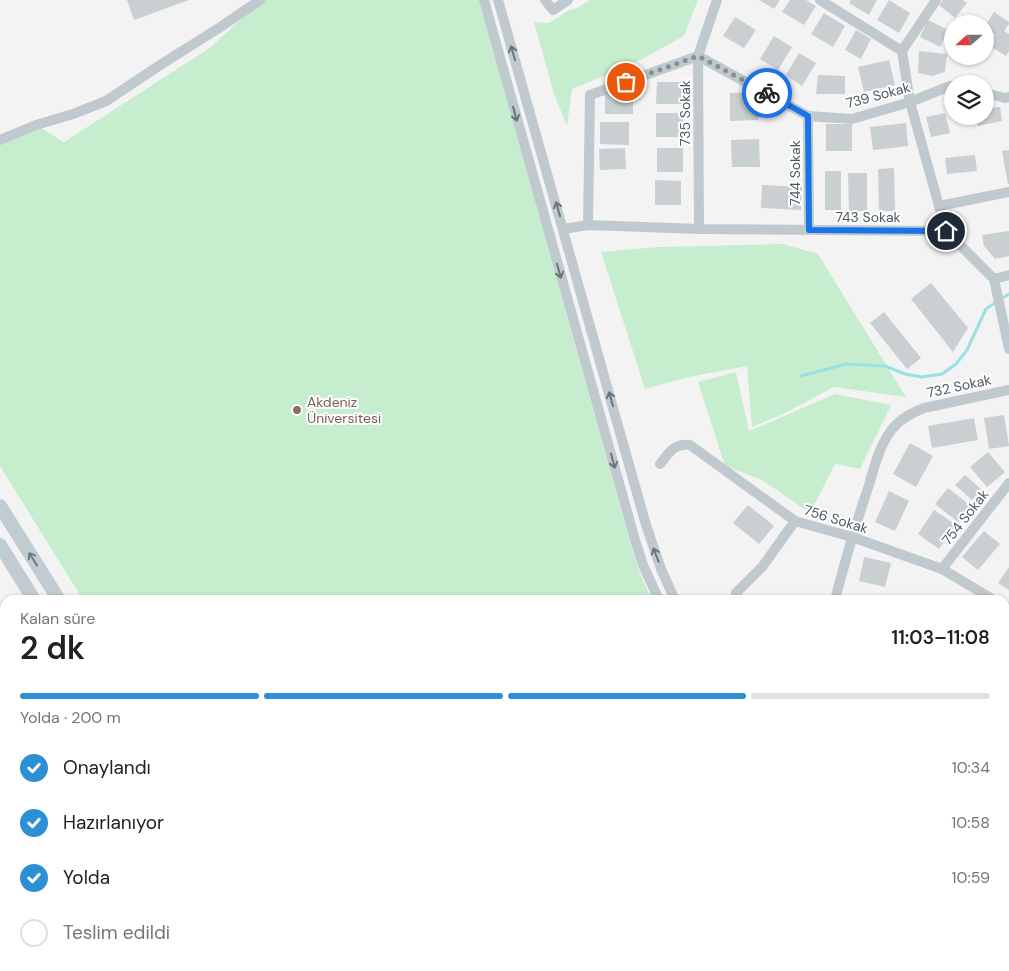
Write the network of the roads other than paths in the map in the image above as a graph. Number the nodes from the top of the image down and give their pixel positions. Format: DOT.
graph roads {
  1 [pos="260,0"];
  2 [pos="484,0"];
  3 [pos="498,0"];
  4 [pos="546,0"];
  5 [pos="568,0"];
  6 [pos="717,0"];
  7 [pos="820,0"];
  8 [pos="936,0"];
  9 [pos="902,51"];
  10 [pos="698,56"];
  11 [pos="944,88"];
  12 [pos="994,95"];
  13 [pos="1009,97"];
  14 [pos="910,102"];
  15 [pos="808,116"];
  16 [pos="0,140"];
  17 [pos="1009,192"];
  18 [pos="939,206"];
  19 [pos="588,225"];
  20 [pos="563,229"];
  21 [pos="699,229"];
  22 [pos="809,230"];
  23 [pos="946,231"];
  24 [pos="1009,275"];
  25 [pos="994,279"];
  26 [pos="1009,350"];
  27 [pos="1009,390"];
  28 [pos="660,464"];
  29 [pos="1009,483"];
  30 [pos="0,506"];
  31 [pos="795,521"];
  32 [pos="852,537"];
  33 [pos="0,545"];
  34 [pos="942,569"];
  35 [pos="736,593"];
  36 [pos="31,595"];
  37 [pos="56,595"];
  38 [pos="656,595"];
  39 [pos="673,595"];
  40 [pos="836,595"];
  41 [pos="986,595"];
  1 -- 16 [label="street"];
  2 -- 38 [label="street, one-way"];
  20 -- 3 [label="street, one-way"];
  4 -- 5 [label="street"];
  6 -- 10 [label="street, 735 Sokak"];
  7 -- 9 [label="street"];
  8 -- 9 [label="street"];
  9 -- 14 [label="street"];
  10 -- 15 [label="street, 739 Sokak"];
  10 -- 19 [label="street"];
  10 -- 21 [label="street, 735 Sokak"];
  11 -- 14 [label="street, 739 Sokak"];
  12 -- 13 [label="street"];
  14 -- 15 [label="street, 739 Sokak"];
  14 -- 18 [label="street"];
  15 -- 22 [label="street, 744 Sokak"];
  17 -- 18 [label="street"];
  18 -- 23 [label="street"];
  19 -- 20 [label="street, 743 Sokak"];
  19 -- 21 [label="street, 743 Sokak"];
  39 -- 20 [label="street, one-way"];
  21 -- 22 [label="street, 743 Sokak"];
  22 -- 23 [label="street, 743 Sokak"];
  23 -- 25 [label="street"];
  24 -- 25 [label="street"];
  25 -- 26 [label="street"];
  27 -- 32 [label="street, 732 Sokak"];
  28 -- 31 [label="street, 756 Sokak"];
  29 -- 34 [label="street, 754 Sokak"];
  37 -- 30 [label="street, one-way"];
  31 -- 32 [label="street, 756 Sokak"];
  31 -- 35 [label="street"];
  32 -- 34 [label="street, 756 Sokak"];
  32 -- 40 [label="street, 732 Sokak"];
  33 -- 36 [label="street"];
  34 -- 41 [label="street, 756 Sokak"];
}
